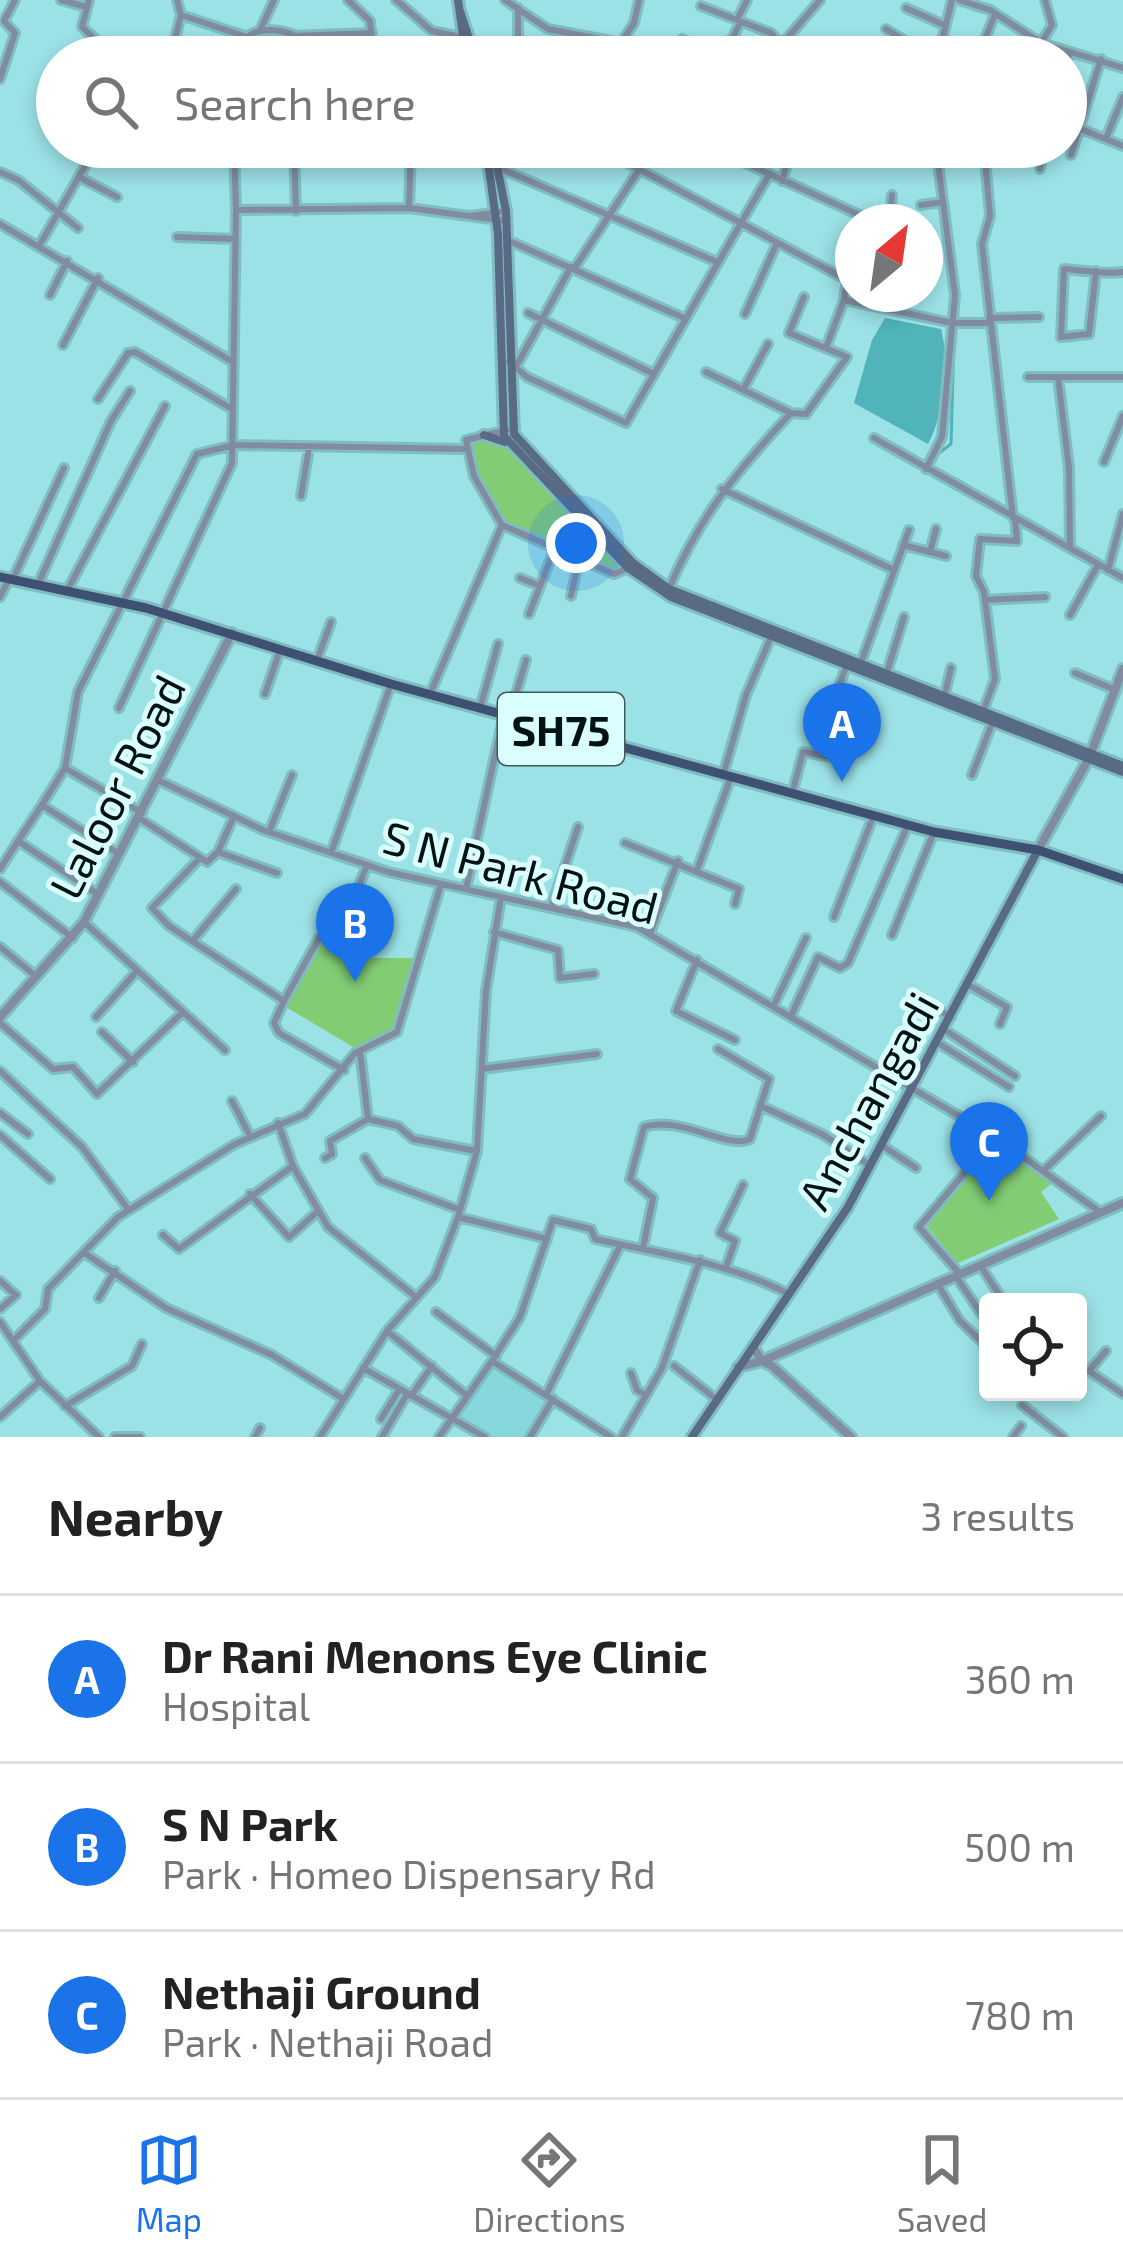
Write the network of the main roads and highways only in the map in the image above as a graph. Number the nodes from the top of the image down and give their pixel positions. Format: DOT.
graph roads {
  1 [pos="459,5"];
  2 [pos="461,36"];
  3 [pos="466,36"];
  4 [pos="494,168"];
  5 [pos="497,168"];
  6 [pos="502,216"];
  7 [pos="509,365"];
  8 [pos="484,435"];
  9 [pos="513,442"];
  10 [pos="644,577"];
  11 [pos="7,578"];
  12 [pos="748,624"];
  13 [pos="860,666"];
  14 [pos="947,698"];
  15 [pos="1089,756"];
  16 [pos="1123,770"];
  17 [pos="1038,850"];
  18 [pos="1123,879"];
  19 [pos="692,1437"];
  1 -- 2 [label="main road"];
  1 -- 3 [label="main road"];
  4 -- 6 [label="main road"];
  5 -- 6 [label="main road"];
  6 -- 7 [label="main road"];
  6 -- 7 [label="main road"];
  7 -- 9 [label="main road"];
  8 -- 9 [label="main road"];
  9 -- 10 [label="main road"];
  9 -- 10 [label="main road"];
  10 -- 12 [label="main road"];
  11 -- 17 [label="main road, SH75"];
  12 -- 13 [label="main road"];
  12 -- 13 [label="main road"];
  13 -- 14 [label="main road"];
  13 -- 14 [label="main road"];
  14 -- 15 [label="main road"];
  14 -- 15 [label="main road"];
  15 -- 16 [label="main road"];
  17 -- 18 [label="main road, SH75"];
  17 -- 19 [label="main road, Anchangadi"];
}
